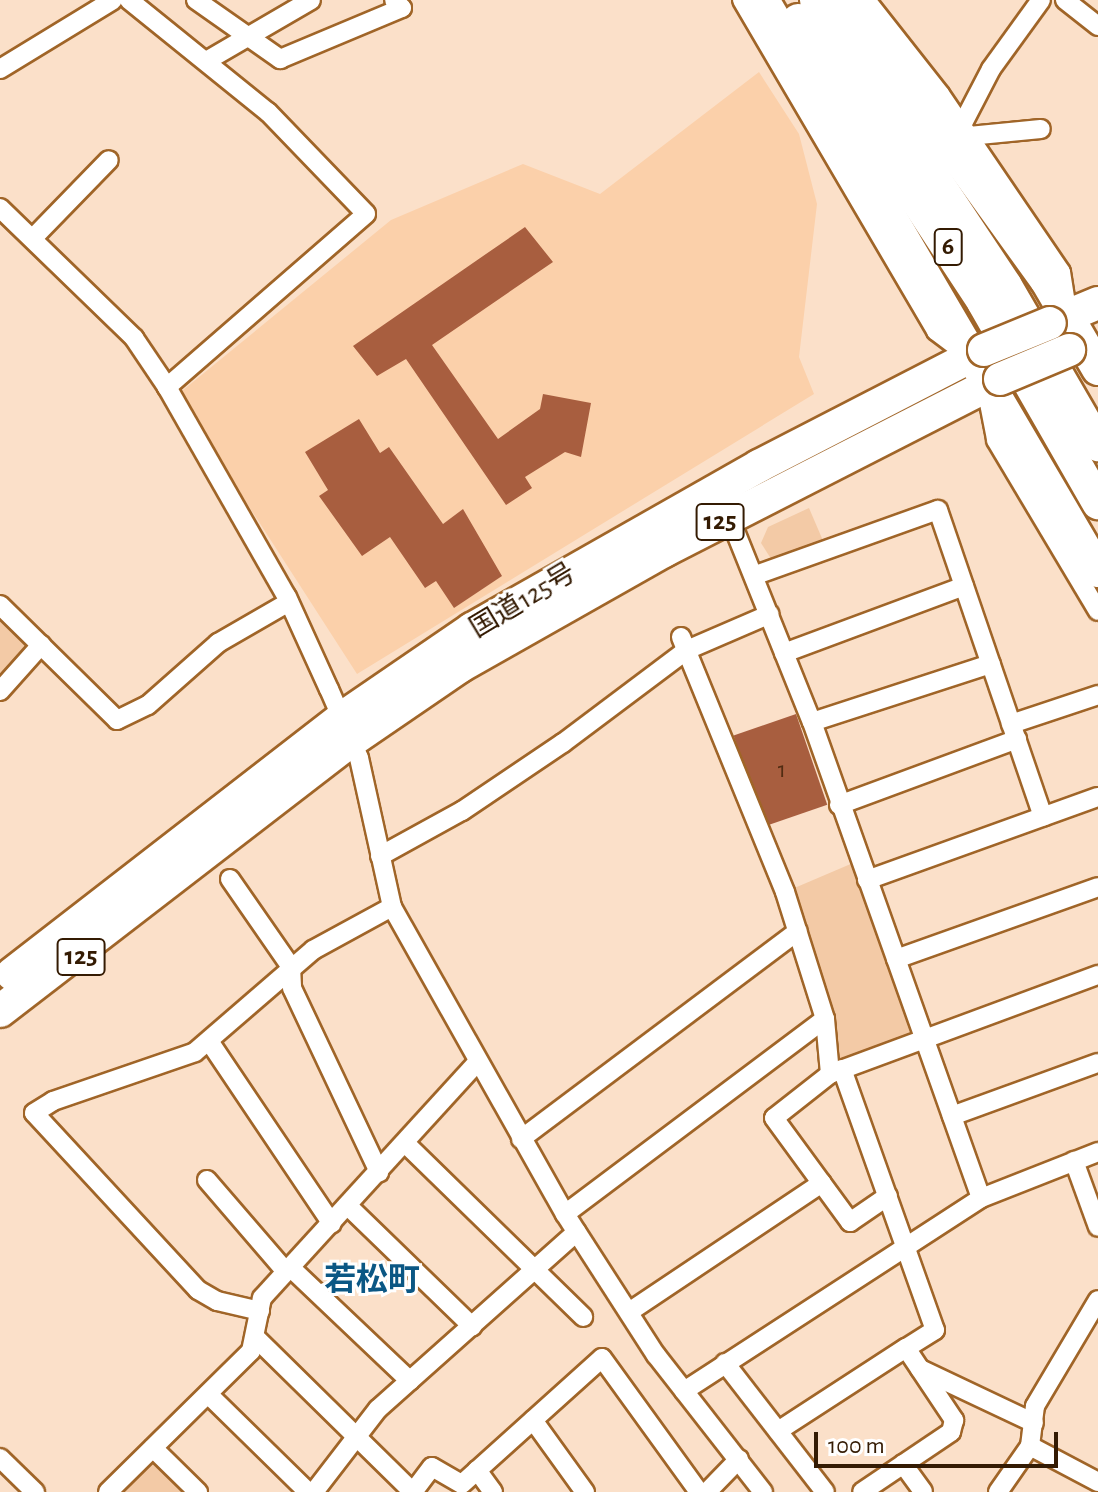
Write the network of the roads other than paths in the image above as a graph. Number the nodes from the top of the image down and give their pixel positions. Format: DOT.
graph roads {
  1 [pos="113,0"];
  2 [pos="129,0"];
  3 [pos="196,0"];
  4 [pos="311,0"];
  5 [pos="394,0"];
  6 [pos="742,0"];
  7 [pos="763,0"];
  8 [pos="783,0"];
  9 [pos="816,0"];
  10 [pos="844,0"];
  11 [pos="866,0"];
  12 [pos="1041,0"];
  13 [pos="1065,0"];
  14 [pos="1098,26"];
  15 [pos="249,36"];
  16 [pos="208,60"];
  17 [pos="0,69"];
  18 [pos="1041,129"];
  19 [pos="966,131"];
  20 [pos="109,160"];
  21 [pos="0,208"];
  22 [pos="1020,228"];
  23 [pos="34,237"];
  24 [pos="1098,303"];
  25 [pos="1059,319"];
  26 [pos="1089,351"];
  27 [pos="977,353"];
  28 [pos="993,382"];
  29 [pos="167,387"];
  30 [pos="1098,445"];
  31 [pos="723,503"];
  32 [pos="1098,503"];
  33 [pos="1098,571"];
  34 [pos="756,575"];
  35 [pos="964,586"];
  36 [pos="289,602"];
  37 [pos="0,605"];
  38 [pos="1098,611"];
  39 [pos="770,614"];
  40 [pos="684,643"];
  41 [pos="41,645"];
  42 [pos="784,653"];
  43 [pos="991,664"];
  44 [pos="0,691"];
  45 [pos="1098,695"];
  46 [pos="812,722"];
  47 [pos="346,730"];
  48 [pos="1014,732"];
  49 [pos="1098,797"];
  50 [pos="839,805"];
  51 [pos="1043,817"];
  52 [pos="380,856"];
  53 [pos="160,874"];
  54 [pos="230,879"];
  55 [pos="867,880"];
  56 [pos="1098,887"];
  57 [pos="392,907"];
  58 [pos="798,931"];
  59 [pos="896,959"];
  60 [pos="291,967"];
  61 [pos="0,969"];
  62 [pos="1098,975"];
  63 [pos="0,983"];
  64 [pos="0,1011"];
  65 [pos="825,1019"];
  66 [pos="0,1027"];
  67 [pos="924,1039"];
  68 [pos="209,1041"];
  69 [pos="1098,1063"];
  70 [pos="476,1064"];
  71 [pos="836,1071"];
  72 [pos="952,1116"];
  73 [pos="521,1139"];
  74 [pos="405,1143"];
  75 [pos="1098,1152"];
  76 [pos="1074,1161"];
  77 [pos="379,1172"];
  78 [pos="207,1180"];
  79 [pos="822,1183"];
  80 [pos="888,1196"];
  81 [pos="981,1198"];
  82 [pos="348,1206"];
  83 [pos="565,1214"];
  84 [pos="332,1224"];
  85 [pos="1098,1227"];
  86 [pos="577,1232"];
  87 [pos="904,1245"];
  88 [pos="289,1270"];
  89 [pos="535,1270"];
  90 [pos="1098,1300"];
  91 [pos="260,1311"];
  92 [pos="629,1312"];
  93 [pos="583,1317"];
  94 [pos="472,1326"];
  95 [pos="255,1337"];
  96 [pos="906,1348"];
  97 [pos="725,1363"];
  98 [pos="920,1369"];
  99 [pos="410,1381"];
  100 [pos="684,1391"];
  101 [pos="208,1394"];
  102 [pos="533,1420"];
  103 [pos="1034,1423"];
  104 [pos="778,1431"];
  105 [pos="357,1437"];
  106 [pos="1030,1446"];
  107 [pos="153,1448"];
  108 [pos="0,1458"];
  109 [pos="739,1459"];
  110 [pos="903,1464"];
  111 [pos="477,1470"];
  112 [pos="1098,1482"];
  113 [pos="35,1492"];
  114 [pos="108,1492"];
  115 [pos="198,1492"];
  116 [pos="311,1492"];
  117 [pos="413,1492"];
  118 [pos="493,1492"];
  119 [pos="585,1492"];
  120 [pos="699,1492"];
  121 [pos="707,1492"];
  122 [pos="763,1492"];
  123 [pos="825,1492"];
  124 [pos="862,1492"];
  125 [pos="923,1492"];
  126 [pos="998,1492"];
  1 -- 17 [label="street"];
  2 -- 16 [label="street"];
  3 -- 15 [label="street"];
  4 -- 15 [label="street"];
  5 -- 15 [label="street"];
  6 -- 27 [label="street"];
  7 -- 27 [label="highway"];
  8 -- 32 [label="highway, 6"];
  9 -- 30 [label="highway, 6"];
  10 -- 22 [label="highway"];
  11 -- 19 [label="street"];
  12 -- 19 [label="street"];
  13 -- 14 [label="street"];
  15 -- 16 [label="street"];
  16 -- 29 [label="street"];
  18 -- 19 [label="street"];
  19 -- 22 [label="street"];
  20 -- 23 [label="street"];
  21 -- 23 [label="street"];
  22 -- 25 [label="highway"];
  23 -- 29 [label="street"];
  24 -- 25 [label="highway, 国道125号 / 125"];
  25 -- 26 [label="highway"];
  25 -- 27 [label="highway, 国道125号 / 125, bridge"];
  26 -- 28 [label="highway, 国道125号 / 125, bridge"];
  27 -- 28 [label="highway"];
  27 -- 31 [label="highway, 国道125号 / 125"];
  28 -- 31 [label="highway, 国道125号 / 125"];
  28 -- 33 [label="highway"];
  28 -- 38 [label="street"];
  29 -- 36 [label="street"];
  31 -- 34 [label="street"];
  31 -- 47 [label="highway, 国道125号 / 125"];
  34 -- 35 [label="street"];
  34 -- 39 [label="street"];
  35 -- 42 [label="street"];
  35 -- 43 [label="street"];
  36 -- 41 [label="street"];
  36 -- 47 [label="street"];
  37 -- 41 [label="street"];
  39 -- 40 [label="street"];
  39 -- 42 [label="street"];
  40 -- 52 [label="street"];
  40 -- 58 [label="street"];
  41 -- 44 [label="street"];
  42 -- 46 [label="street"];
  43 -- 46 [label="street"];
  43 -- 48 [label="street"];
  45 -- 48 [label="street"];
  46 -- 50 [label="street"];
  47 -- 52 [label="street"];
  47 -- 53 [label="highway, 国道125号 / 125"];
  48 -- 50 [label="street"];
  48 -- 51 [label="street"];
  49 -- 51 [label="street"];
  50 -- 55 [label="street"];
  51 -- 55 [label="street"];
  52 -- 57 [label="street"];
  53 -- 61 [label="highway, 125"];
  53 -- 63 [label="highway, 国道125号 / 125"];
  53 -- 64 [label="highway, 国道125号 / 125"];
  53 -- 66 [label="highway, 125"];
  54 -- 60 [label="street"];
  55 -- 59 [label="street"];
  56 -- 59 [label="street"];
  57 -- 60 [label="street"];
  57 -- 70 [label="street"];
  58 -- 65 [label="street"];
  58 -- 73 [label="street"];
  59 -- 67 [label="street"];
  60 -- 68 [label="street"];
  60 -- 77 [label="street"];
  62 -- 67 [label="street"];
  65 -- 71 [label="street"];
  65 -- 83 [label="street"];
  67 -- 71 [label="street"];
  67 -- 72 [label="street"];
  68 -- 84 [label="street"];
  68 -- 91 [label="street"];
  69 -- 72 [label="street"];
  70 -- 73 [label="street"];
  70 -- 74 [label="street"];
  71 -- 79 [label="street"];
  71 -- 80 [label="street"];
  72 -- 81 [label="street"];
  73 -- 83 [label="street"];
  74 -- 77 [label="street"];
  74 -- 89 [label="street"];
  75 -- 76 [label="street"];
  76 -- 81 [label="street"];
  76 -- 85 [label="street"];
  77 -- 82 [label="street"];
  78 -- 88 [label="street"];
  79 -- 80 [label="street"];
  79 -- 92 [label="street"];
  80 -- 87 [label="street"];
  81 -- 87 [label="street"];
  82 -- 84 [label="street"];
  82 -- 94 [label="street"];
  83 -- 86 [label="street"];
  84 -- 88 [label="street"];
  86 -- 89 [label="street"];
  86 -- 92 [label="street"];
  87 -- 96 [label="street"];
  87 -- 97 [label="street"];
  88 -- 91 [label="street"];
  88 -- 99 [label="street"];
  89 -- 93 [label="street"];
  89 -- 94 [label="street"];
  90 -- 103 [label="street"];
  91 -- 95 [label="street"];
  92 -- 100 [label="street"];
  94 -- 99 [label="street"];
  95 -- 101 [label="street"];
  95 -- 105 [label="street"];
  96 -- 98 [label="street"];
  96 -- 104 [label="street"];
  97 -- 100 [label="street"];
  97 -- 104 [label="street"];
  98 -- 103 [label="street"];
  98 -- 110 [label="street"];
  99 -- 105 [label="street"];
  100 -- 109 [label="street"];
  101 -- 107 [label="street"];
  101 -- 116 [label="street"];
  102 -- 111 [label="street"];
  102 -- 119 [label="street"];
  102 -- 120 [label="street"];
  103 -- 106 [label="street"];
  104 -- 123 [label="street"];
  105 -- 116 [label="street"];
  105 -- 117 [label="street"];
  106 -- 112 [label="street"];
  106 -- 126 [label="street"];
  107 -- 114 [label="street"];
  107 -- 115 [label="street"];
  108 -- 113 [label="street"];
  109 -- 121 [label="street"];
  109 -- 122 [label="street"];
  110 -- 124 [label="street"];
  110 -- 125 [label="street"];
  111 -- 117 [label="street"];
  111 -- 118 [label="street"];
}
